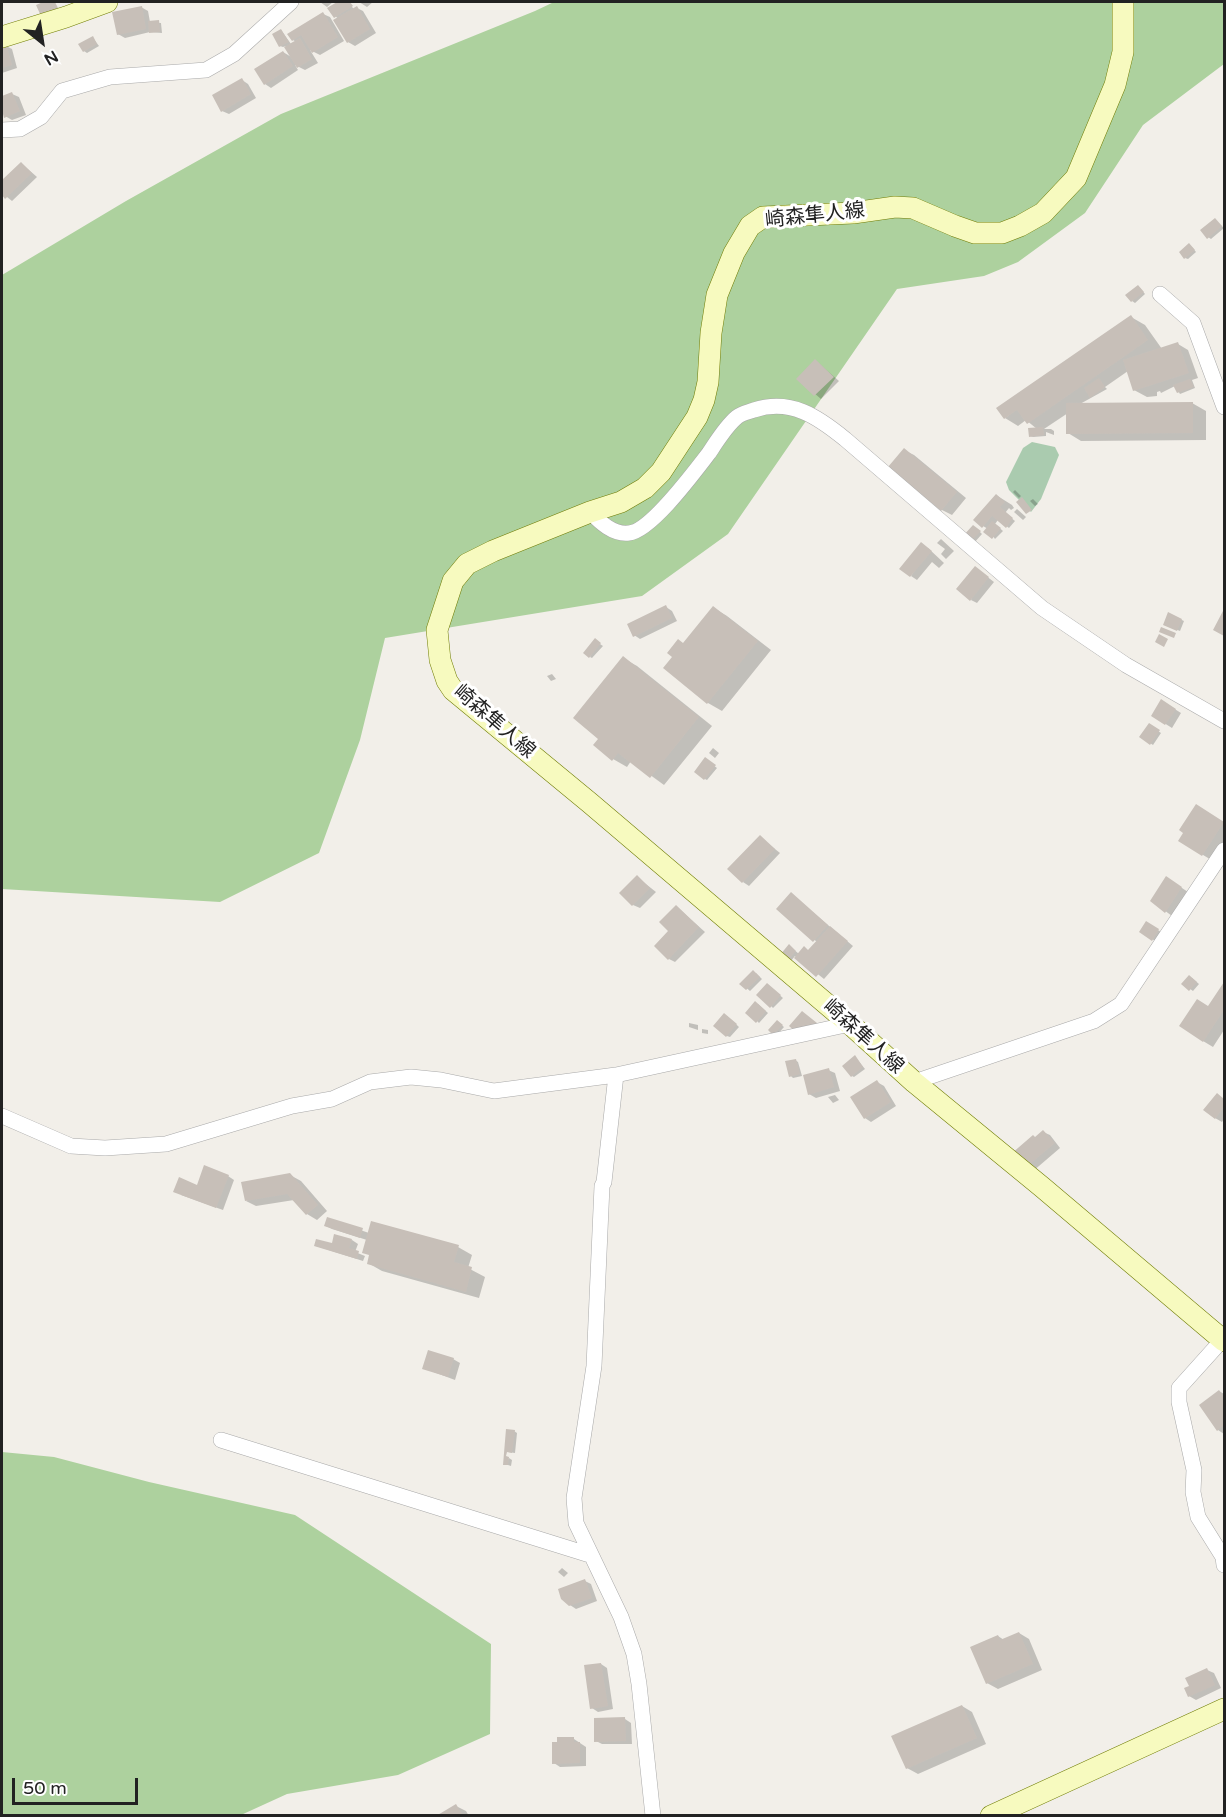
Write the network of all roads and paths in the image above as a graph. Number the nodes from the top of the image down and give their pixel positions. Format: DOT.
graph roads {
  1 [pos="107,2"];
  2 [pos="291,2"];
  3 [pos="1123,2"];
  4 [pos="2,37"];
  5 [pos="2,130"];
  6 [pos="1160,294"];
  7 [pos="1224,407"];
  8 [pos="590,512"];
  9 [pos="1224,721"];
  10 [pos="1224,850"];
  11 [pos="850,1024"];
  12 [pos="616,1075"];
  13 [pos="914,1082"];
  14 [pos="2,1116"];
  15 [pos="1223,1340"];
  16 [pos="222,1440"];
  17 [pos="590,1555"];
  18 [pos="1224,1565"];
  19 [pos="1224,1709"];
  20 [pos="653,1815"];
  21 [pos="991,1815"];
  1 -- 4 [label="main road"];
  2 -- 5 [label="street"];
  3 -- 8 [label="main road, 崎森隼人線"];
  6 -- 7 [label="street"];
  8 -- 9 [label="street"];
  8 -- 11 [label="main road, 崎森隼人線"];
  10 -- 13 [label="street"];
  11 -- 12 [label="street"];
  11 -- 13 [label="main road, 崎森隼人線"];
  12 -- 14 [label="street"];
  12 -- 17 [label="street"];
  13 -- 15 [label="main road, 崎森隼人線"];
  15 -- 18 [label="street"];
  16 -- 17 [label="street"];
  17 -- 20 [label="street"];
  19 -- 21 [label="main road"];
}
